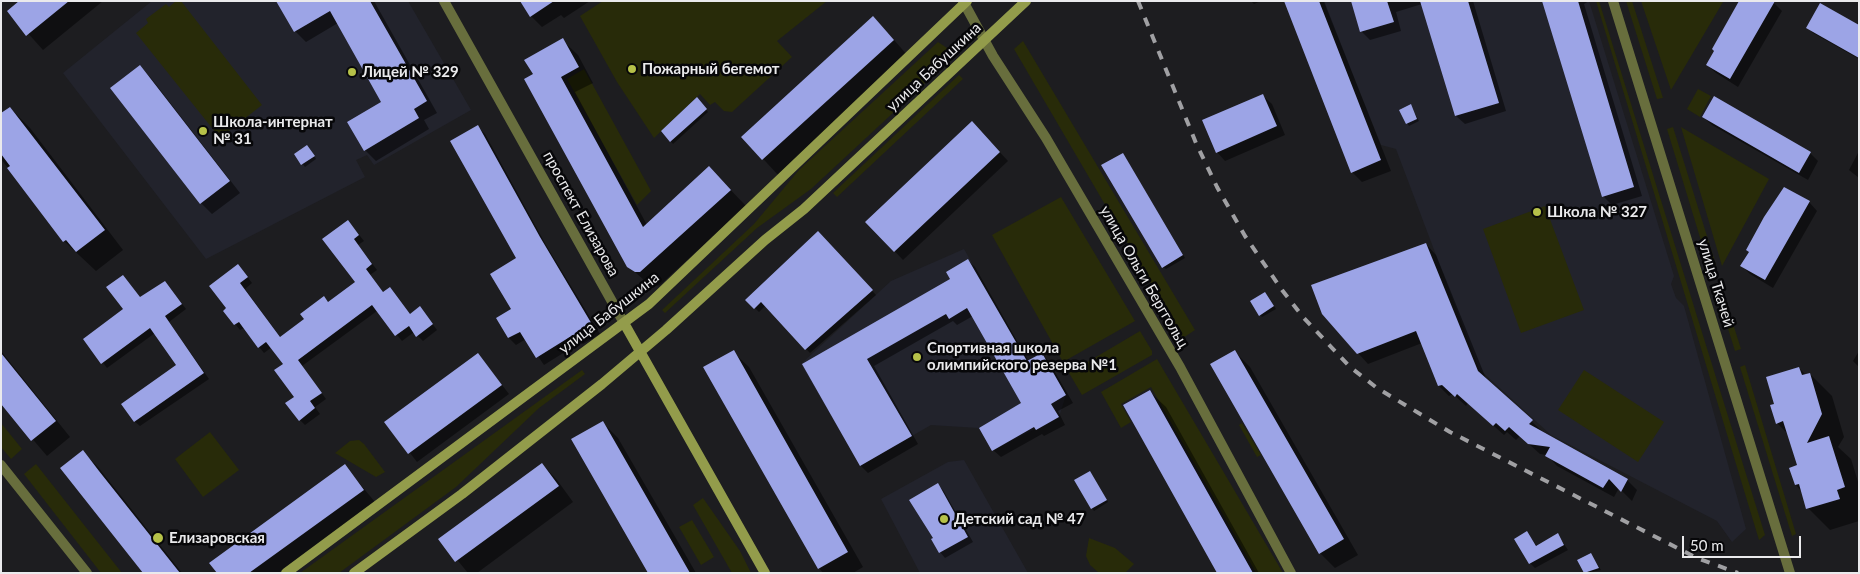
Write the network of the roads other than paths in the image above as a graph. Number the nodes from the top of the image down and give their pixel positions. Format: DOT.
graph roads {
  1 [pos="1026,1"];
  2 [pos="1613,1"];
  3 [pos="446,2"];
  4 [pos="965,2"];
  5 [pos="984,40"];
  6 [pos="624,323"];
  7 [pos="640,352"];
  8 [pos="1,465"];
  9 [pos="87,573"];
  10 [pos="286,573"];
  11 [pos="354,573"];
  12 [pos="766,573"];
  13 [pos="1291,573"];
  14 [pos="1790,573"];
  1 -- 5 [label="street, улица Бабушкина"];
  2 -- 14 [label="street, улица Ткачей"];
  3 -- 6 [label="street, проспект Елизарова"];
  4 -- 5 [label="street, улица Ольги Берггольц"];
  4 -- 6 [label="street, улица Бабушкина"];
  5 -- 7 [label="street, улица Бабушкина"];
  5 -- 13 [label="street, улица Ольги Берггольц"];
  6 -- 7 [label="street, проспект Елизарова"];
  6 -- 10 [label="street, улица Бабушкина"];
  7 -- 11 [label="street, улица Бабушкина"];
  7 -- 12 [label="street, проспект Елизарова"];
  8 -- 9 [label="street"];
}
